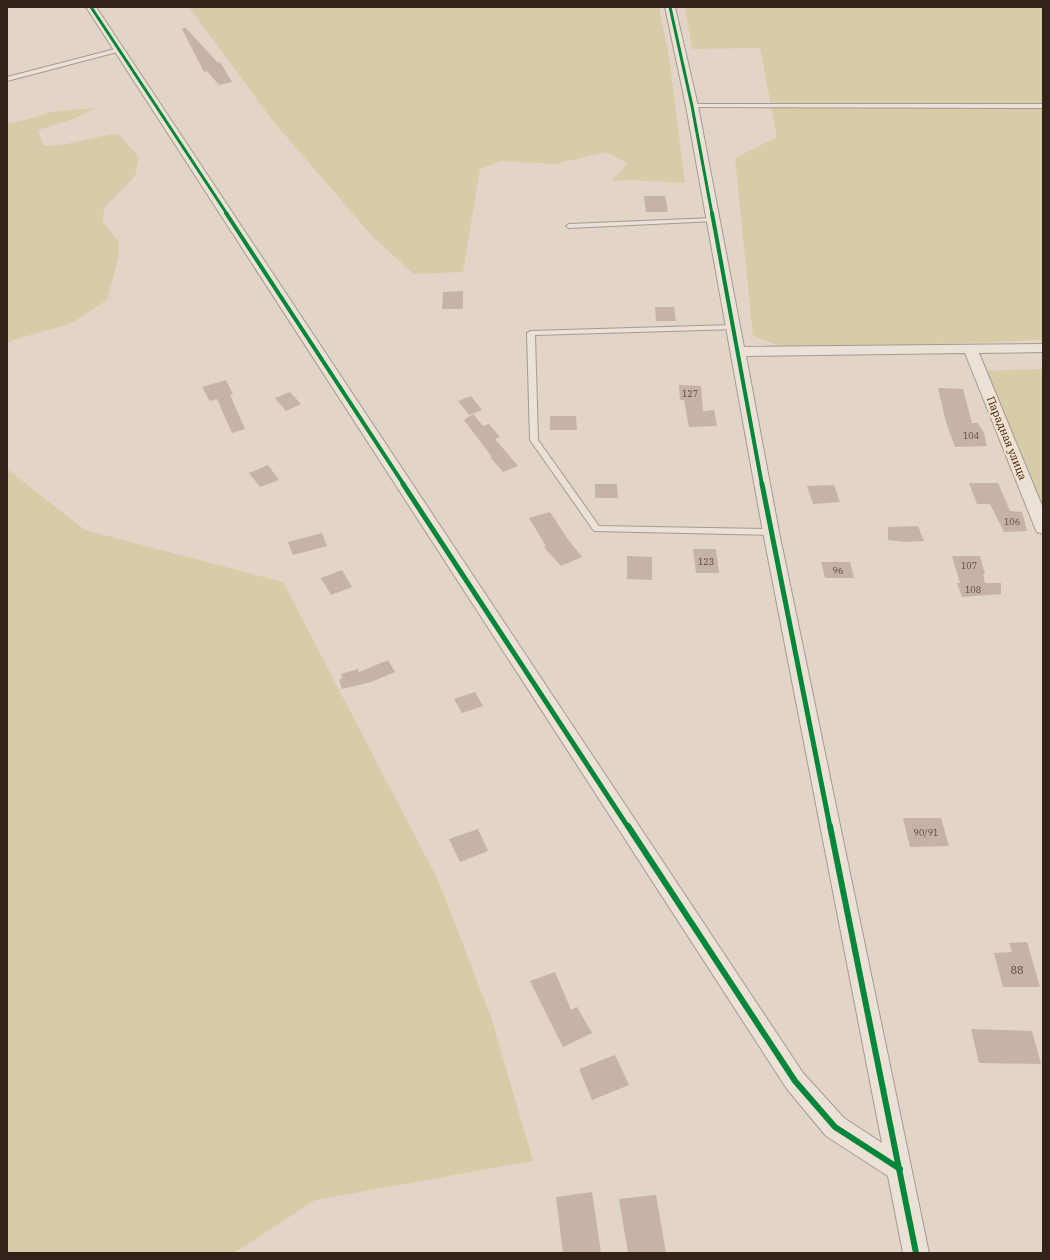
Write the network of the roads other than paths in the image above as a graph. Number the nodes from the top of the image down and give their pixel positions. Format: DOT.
graph roads {
  1 [pos="91,7"];
  2 [pos="670,7"];
  3 [pos="119,50"];
  4 [pos="7,79"];
  5 [pos="692,106"];
  6 [pos="1043,106"];
  7 [pos="714,220"];
  8 [pos="570,226"];
  9 [pos="733,327"];
  10 [pos="1043,348"];
  11 [pos="970,349"];
  12 [pos="738,352"];
  13 [pos="1043,528"];
  14 [pos="771,532"];
  15 [pos="900,1169"];
  16 [pos="916,1253"];
  1 -- 3 [label="street"];
  2 -- 5 [label="street"];
  3 -- 4 [label="lane"];
  3 -- 15 [label="street"];
  5 -- 6 [label="lane"];
  5 -- 7 [label="street"];
  7 -- 8 [label="lane"];
  7 -- 9 [label="street"];
  9 -- 12 [label="street"];
  9 -- 14 [label="lane"];
  10 -- 11 [label="street"];
  11 -- 12 [label="street"];
  11 -- 13 [label="street, Парадная улица"];
  12 -- 14 [label="street"];
  14 -- 15 [label="street"];
  15 -- 16 [label="street"];
}
